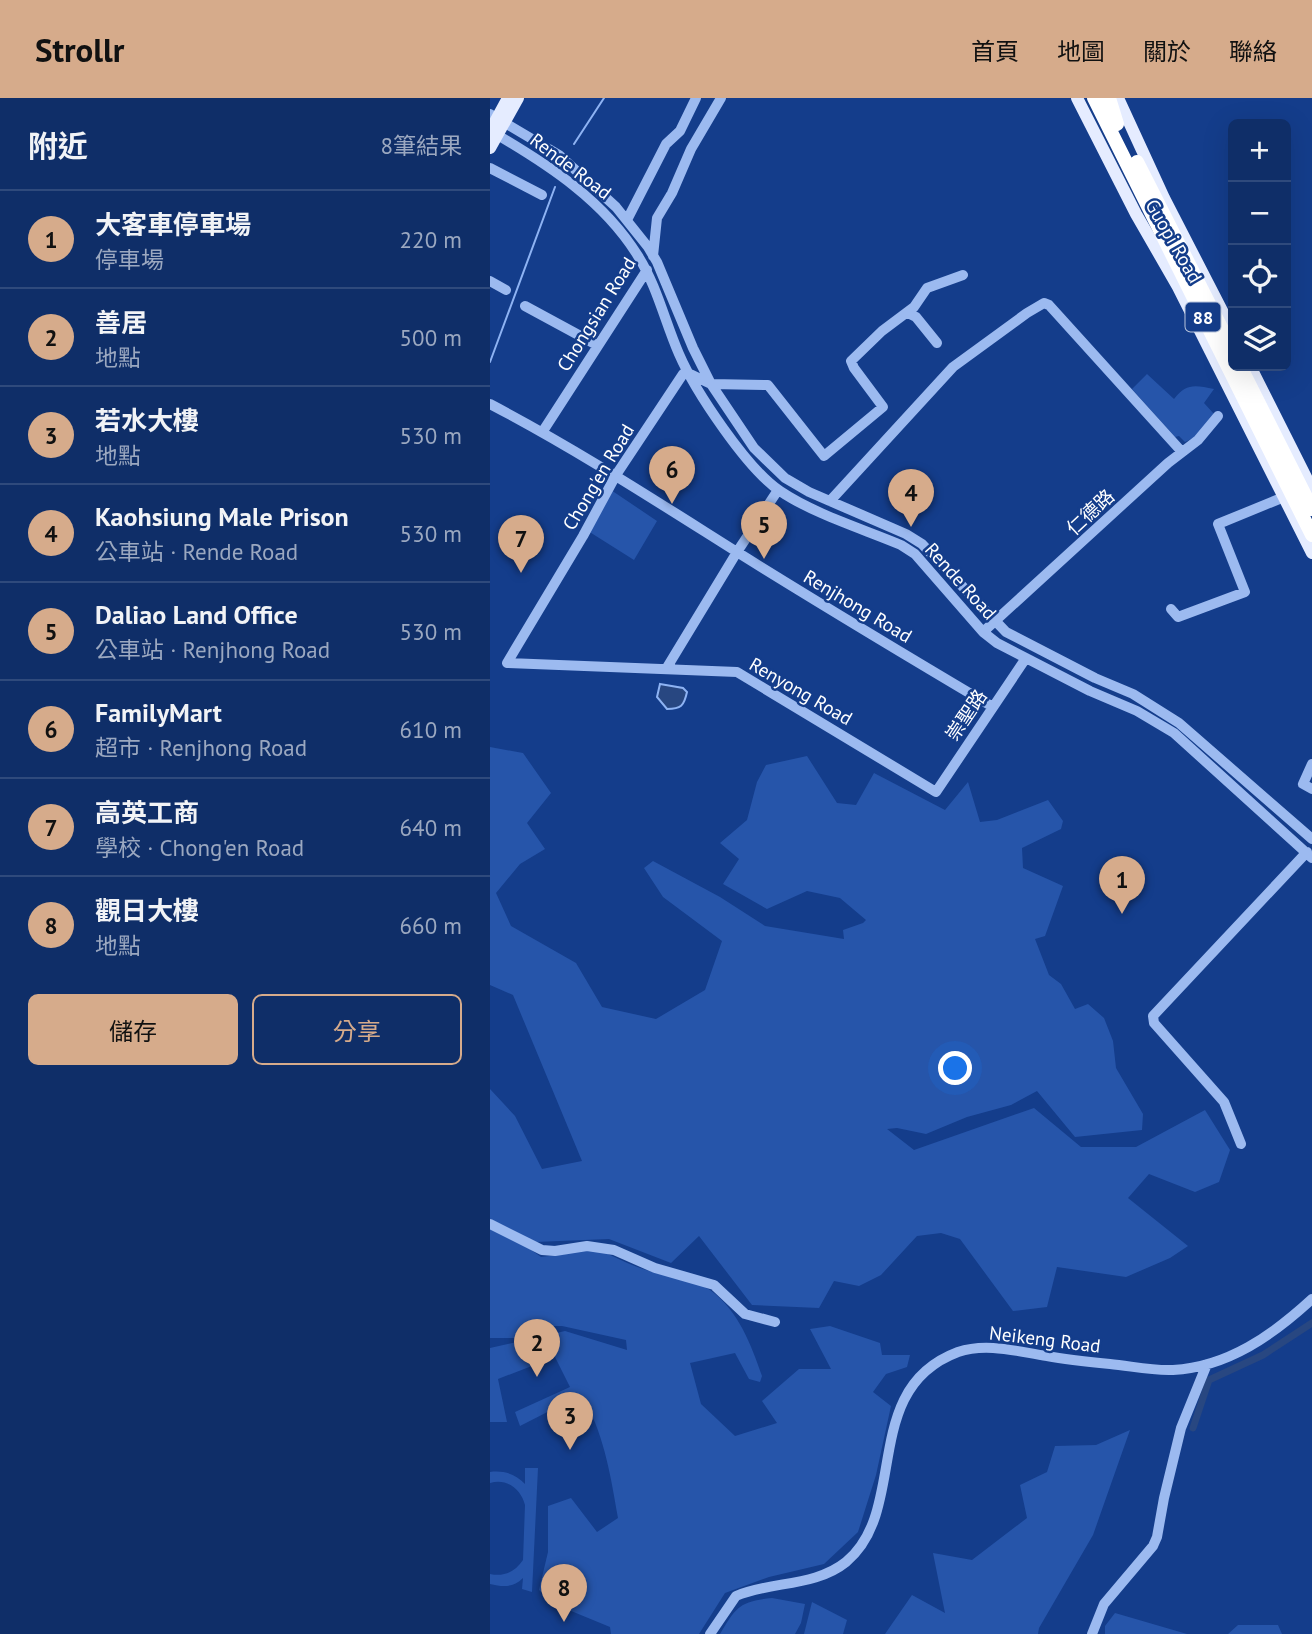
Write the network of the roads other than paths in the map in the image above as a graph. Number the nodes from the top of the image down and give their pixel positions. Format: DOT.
graph roads {
  1 [pos="508,98"];
  2 [pos="518,98"];
  3 [pos="695,98"];
  4 [pos="721,98"];
  5 [pos="1077,98"];
  6 [pos="1086,98"];
  7 [pos="1094,98"];
  8 [pos="1107,98"];
  9 [pos="1118,98"];
  10 [pos="495,126"];
  11 [pos="490,148"];
  12 [pos="490,168"];
  13 [pos="542,195"];
  14 [pos="626,220"];
  15 [pos="653,256"];
  16 [pos="647,272"];
  17 [pos="963,275"];
  18 [pos="490,281"];
  19 [pos="1186,282"];
  20 [pos="506,290"];
  21 [pos="524,306"];
  22 [pos="908,313"];
  23 [pos="1228,322"];
  24 [pos="1228,341"];
  25 [pos="937,343"];
  26 [pos="597,345"];
  27 [pos="1243,371"];
  28 [pos="1253,371"];
  29 [pos="688,373"];
  30 [pos="711,384"];
  31 [pos="490,404"];
  32 [pos="1218,416"];
  33 [pos="543,431"];
  34 [pos="1182,452"];
  35 [pos="616,475"];
  36 [pos="1312,489"];
  37 [pos="778,490"];
  38 [pos="1284,497"];
  39 [pos="830,501"];
  40 [pos="1312,509"];
  41 [pos="1312,535"];
  42 [pos="737,552"];
  43 [pos="1312,553"];
  44 [pos="1171,609"];
  45 [pos="995,622"];
  46 [pos="984,632"];
  47 [pos="1026,658"];
  48 [pos="507,663"];
  49 [pos="666,669"];
  50 [pos="993,707"];
  51 [pos="1312,764"];
  52 [pos="1312,789"];
  53 [pos="936,792"];
  54 [pos="1312,822"];
  55 [pos="1311,837"];
  56 [pos="1307,853"];
  57 [pos="1241,1144"];
  58 [pos="490,1224"];
  59 [pos="1312,1299"];
  60 [pos="775,1322"];
  61 [pos="1207,1364"];
  62 [pos="710,1634"];
  63 [pos="1092,1634"];
  1 -- 10 [label="main road"];
  2 -- 10 [label="main road"];
  3 -- 14 [label="street"];
  4 -- 15 [label="street, Chongsian Road"];
  5 -- 38 [label="main road, Guopi Road"];
  6 -- 19 [label="highway"];
  7 -- 19 [label="highway, 88"];
  8 -- 24 [label="highway, 88"];
  9 -- 23 [label="main road, Guopi Road"];
  10 -- 11 [label="main road"];
  10 -- 14 [label="street, Rende Road"];
  10 -- 16 [label="street, Rende Road"];
  12 -- 13 [label="street"];
  14 -- 15 [label="street, Rende Road"];
  15 -- 16 [label="street, Chongsian Road"];
  15 -- 30 [label="street, Rende Road"];
  16 -- 26 [label="street, Chongsian Road"];
  16 -- 29 [label="street, Rende Road"];
  17 -- 22 [label="street"];
  18 -- 20 [label="street"];
  19 -- 41 [label="highway, 88"];
  21 -- 26 [label="street"];
  22 -- 25 [label="street"];
  22 -- 30 [label="street"];
  26 -- 33 [label="street, Chongsian Road"];
  27 -- 40 [label="highway"];
  28 -- 36 [label="main road"];
  29 -- 30 [label="street"];
  29 -- 35 [label="street, Chong'en Road"];
  29 -- 37 [label="street, Rende Road"];
  30 -- 39 [label="street, Rende Road"];
  31 -- 33 [label="street, Renjhong Road"];
  32 -- 34 [label="street, 仁德路"];
  33 -- 35 [label="street, Renjhong Road"];
  34 -- 39 [label="street"];
  34 -- 45 [label="street, 仁德路"];
  35 -- 42 [label="street, Renjhong Road"];
  35 -- 48 [label="street, Chong'en Road"];
  37 -- 42 [label="street"];
  37 -- 46 [label="street, Rende Road"];
  38 -- 43 [label="main road, Guopi Road"];
  38 -- 44 [label="street"];
  39 -- 45 [label="street, Rende Road"];
  42 -- 49 [label="street"];
  42 -- 50 [label="street, Renjhong Road"];
  45 -- 46 [label="street, 仁德路"];
  45 -- 55 [label="street, Rende Road"];
  46 -- 47 [label="street, Rende Road"];
  47 -- 50 [label="street, 崇聖路"];
  47 -- 56 [label="street, Rende Road"];
  48 -- 49 [label="street, Renyong Road"];
  49 -- 53 [label="street, Renyong Road"];
  50 -- 53 [label="street, 崇聖路"];
  51 -- 52 [label="street"];
  54 -- 55 [label="street"];
  55 -- 56 [label="street"];
  56 -- 57 [label="street"];
  58 -- 60 [label="street"];
  59 -- 61 [label="street, Neikeng Road"];
  61 -- 62 [label="street, Neikeng Road"];
  61 -- 63 [label="street"];
}
